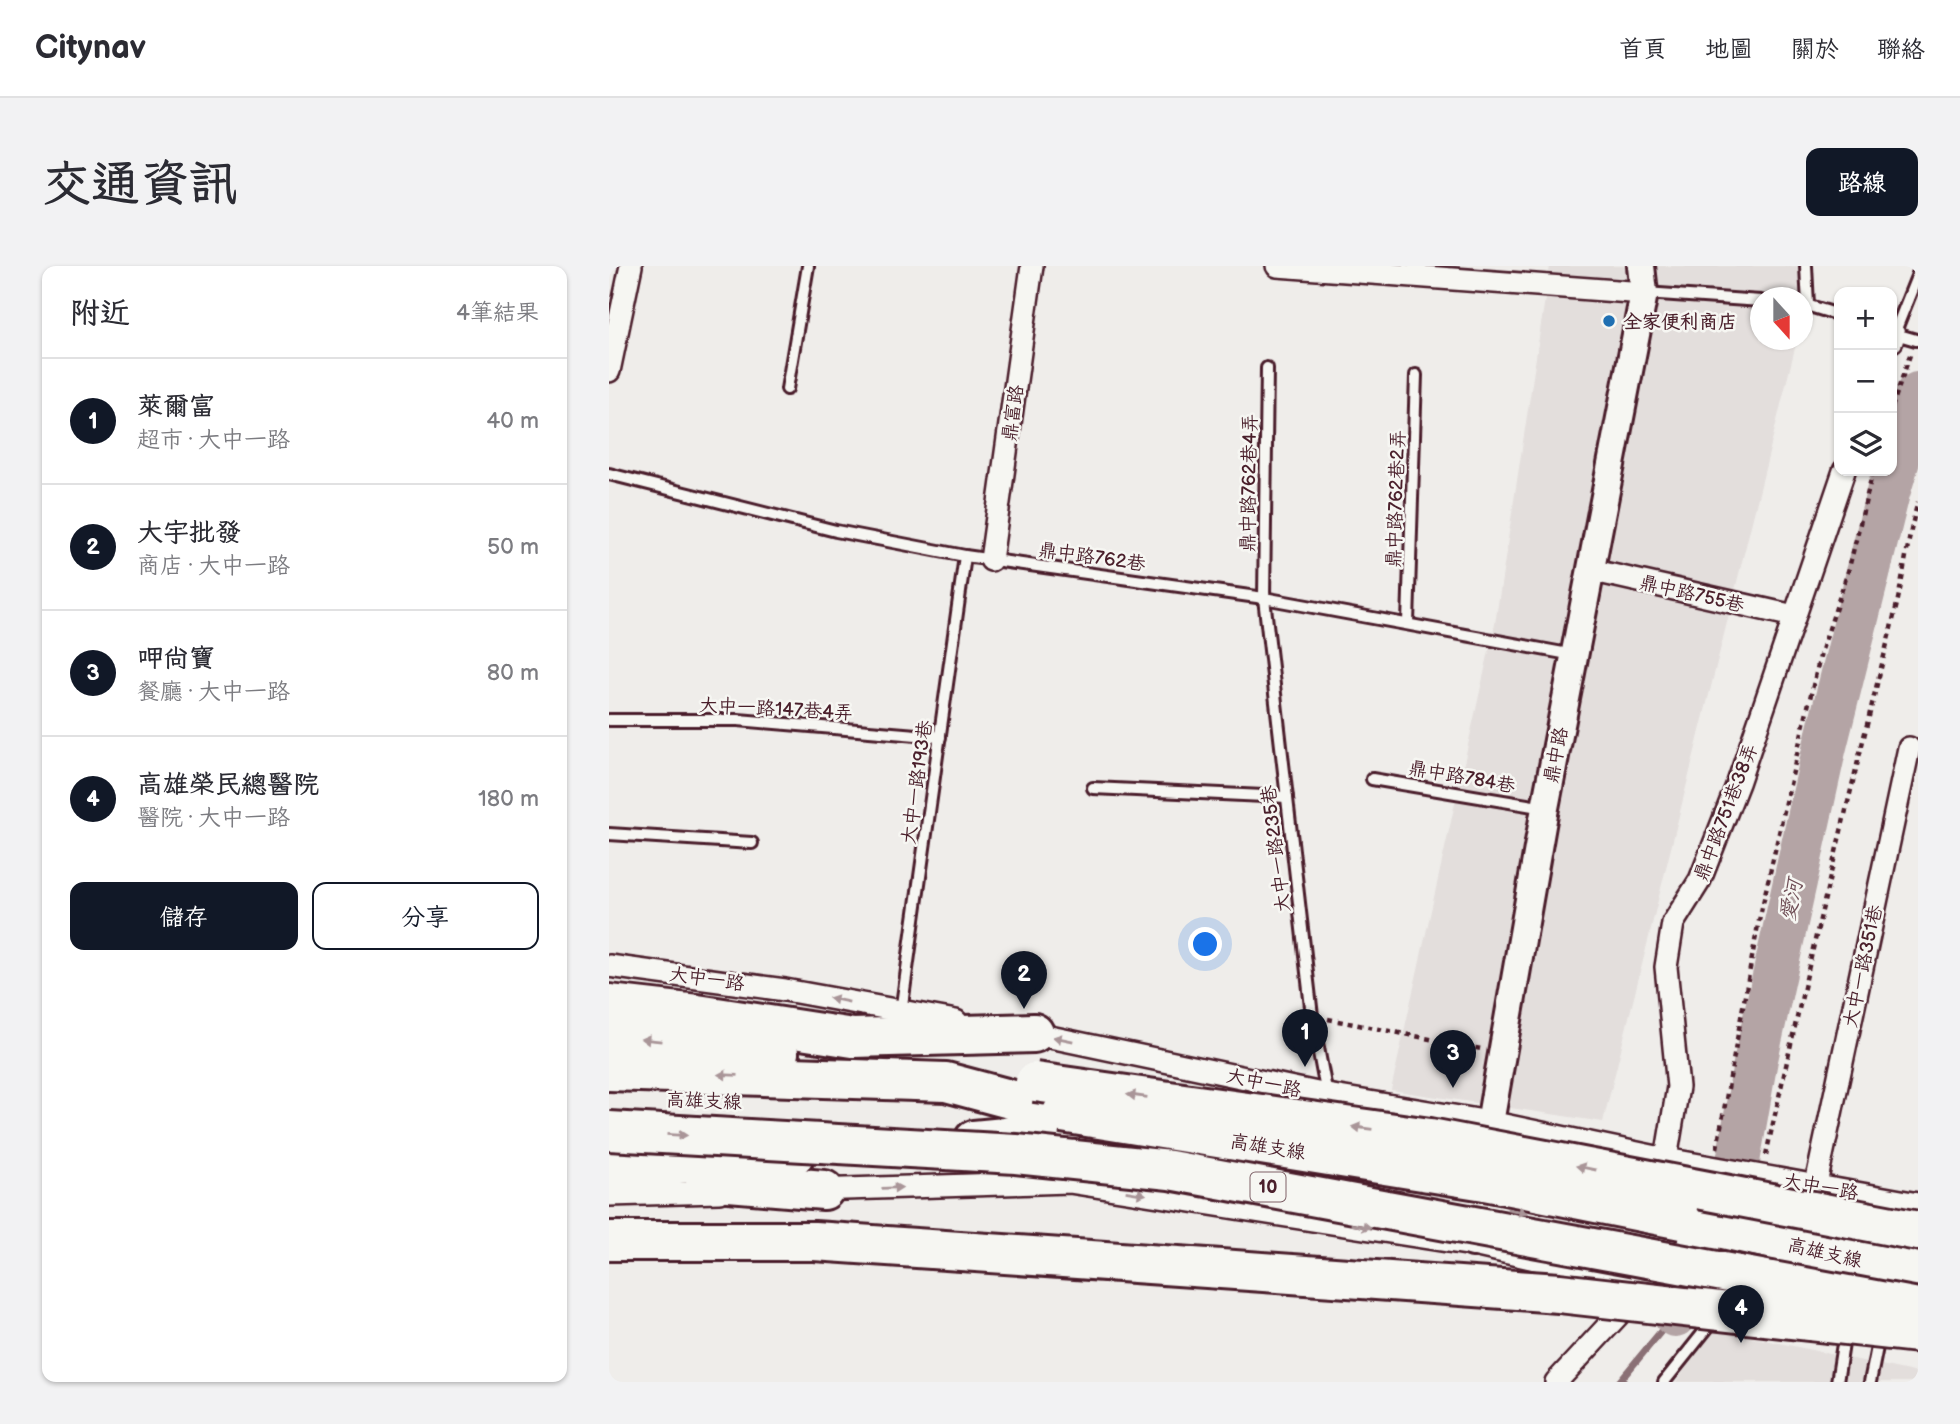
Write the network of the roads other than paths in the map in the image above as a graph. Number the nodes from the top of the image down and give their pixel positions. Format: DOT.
graph roads {
  1 [pos="631,266"];
  2 [pos="808,266"];
  3 [pos="1032,266"];
  4 [pos="1277,266"];
  5 [pos="1641,266"];
  6 [pos="1806,266"];
  7 [pos="1444,272"];
  8 [pos="1918,274"];
  9 [pos="1805,287"];
  10 [pos="1644,293"];
  11 [pos="1750,300"];
  12 [pos="1813,307"];
  13 [pos="1834,313"];
  14 [pos="1897,326"];
  15 [pos="1897,337"];
  16 [pos="1916,340"];
  17 [pos="1267,368"];
  18 [pos="609,371"];
  19 [pos="1416,375"];
  20 [pos="787,389"];
  21 [pos="609,474"];
  22 [pos="1842,476"];
  23 [pos="965,556"];
  24 [pos="991,559"];
  25 [pos="1590,570"];
  26 [pos="1264,598"];
  27 [pos="1794,616"];
  28 [pos="1409,623"];
  29 [pos="1574,655"];
  30 [pos="609,720"];
  31 [pos="940,737"];
  32 [pos="1914,748"];
  33 [pos="1372,779"];
  34 [pos="1093,788"];
  35 [pos="1287,797"];
  36 [pos="1545,808"];
  37 [pos="609,834"];
  38 [pos="752,843"];
  39 [pos="609,966"];
  40 [pos="609,1004"];
  41 [pos="901,1012"];
  42 [pos="1034,1033"];
  43 [pos="609,1035"];
  44 [pos="609,1071"];
  45 [pos="1327,1095"];
  46 [pos="609,1097"];
  47 [pos="1062,1113"];
  48 [pos="1490,1122"];
  49 [pos="609,1131"];
  50 [pos="1666,1159"];
  51 [pos="609,1171"];
  52 [pos="1816,1184"];
  53 [pos="824,1190"];
  54 [pos="609,1195"];
  55 [pos="1463,1201"];
  56 [pos="1918,1204"];
  57 [pos="1918,1231"];
  58 [pos="1688,1234"];
  59 [pos="609,1241"];
  60 [pos="1473,1245"];
  61 [pos="1918,1246"];
  62 [pos="609,1251"];
  63 [pos="926,1261"];
  64 [pos="1918,1272"];
  65 [pos="1486,1276"];
  66 [pos="1567,1279"];
  67 [pos="1264,1284"];
  68 [pos="1643,1284"];
  69 [pos="1918,1290"];
  70 [pos="1882,1291"];
  71 [pos="1918,1298"];
  72 [pos="1728,1302"];
  73 [pos="1918,1308"];
  74 [pos="1846,1328"];
  75 [pos="1918,1333"];
  76 [pos="1879,1335"];
  77 [pos="1918,1342"];
  78 [pos="1556,1382"];
  79 [pos="1664,1382"];
  80 [pos="1837,1382"];
  81 [pos="1870,1382"];
  1 -- 18 [label="street"];
  2 -- 20 [label="lane"];
  3 -- 24 [label="street, 鼎富路"];
  4 -- 7 [label="street"];
  5 -- 10 [label="street, 鼎中路"];
  6 -- 9 [label="lane"];
  7 -- 10 [label="street"];
  8 -- 14 [label="lane"];
  10 -- 11 [label="lane"];
  10 -- 25 [label="street, 鼎中路"];
  12 -- 13 [label="lane"];
  15 -- 16 [label="lane"];
  17 -- 26 [label="lane, 鼎中路762巷4弄"];
  19 -- 28 [label="lane, 鼎中路762巷2弄"];
  21 -- 23 [label="lane, 鼎中路762巷"];
  22 -- 27 [label="street, 鼎中路751巷38弄"];
  23 -- 24 [label="lane, 鼎中路762巷"];
  23 -- 31 [label="lane, 大中一路193巷"];
  24 -- 26 [label="lane, 鼎中路762巷"];
  25 -- 27 [label="street, 鼎中路755巷"];
  25 -- 29 [label="street, 鼎中路"];
  26 -- 28 [label="lane, 鼎中路762巷"];
  26 -- 35 [label="lane, 大中一路235巷"];
  27 -- 50 [label="street, 鼎中路751巷38弄"];
  28 -- 29 [label="lane, 鼎中路762巷"];
  29 -- 36 [label="street, 鼎中路"];
  30 -- 31 [label="lane, 大中一路147巷4弄"];
  31 -- 41 [label="lane, 大中一路193巷"];
  32 -- 52 [label="street, 大中一路351巷"];
  33 -- 36 [label="lane, 鼎中路784巷"];
  34 -- 35 [label="lane"];
  35 -- 45 [label="lane, 大中一路235巷"];
  36 -- 48 [label="street, 鼎中路"];
  37 -- 38 [label="lane"];
  41 -- 39 [label="street, 大中一路, one-way"];
  40 -- 42 [label="highway"];
  41 -- 42 [label="street, 大中一路"];
  45 -- 42 [label="street, 大中一路, one-way"];
  57 -- 43 [label="highway, one-way, bridge"];
  47 -- 44 [label="highway, one-way"];
  45 -- 48 [label="street, 大中一路"];
  46 -- 47 [label="highway, 高雄支線 / 10"];
  47 -- 58 [label="highway, 高雄支線 / 10, bridge"];
  48 -- 50 [label="street, 大中一路"];
  48 -- 55 [label="street, 鼎中路"];
  49 -- 73 [label="highway, 高雄支線 / 10, one-way, bridge"];
  50 -- 52 [label="street, 大中一路"];
  51 -- 53 [label="highway"];
  51 -- 55 [label="highway"];
  52 -- 56 [label="street, 大中一路"];
  53 -- 54 [label="street"];
  53 -- 60 [label="street, one-way"];
  55 -- 58 [label="street, one-way"];
  55 -- 60 [label="street, 鼎中路"];
  58 -- 61 [label="highway"];
  58 -- 64 [label="highway, 高雄支線 / 10"];
  58 -- 70 [label="street"];
  59 -- 75 [label="highway, bridge"];
  60 -- 68 [label="street"];
  62 -- 63 [label="lane"];
  65 -- 67 [label="lane"];
  66 -- 68 [label="lane"];
  68 -- 72 [label="street"];
  68 -- 78 [label="street"];
  69 -- 70 [label="street"];
  70 -- 71 [label="street"];
  70 -- 74 [label="street"];
  72 -- 74 [label="street"];
  72 -- 79 [label="lane"];
  74 -- 76 [label="street"];
  74 -- 80 [label="lane"];
  76 -- 77 [label="street"];
  76 -- 81 [label="lane"];
}
